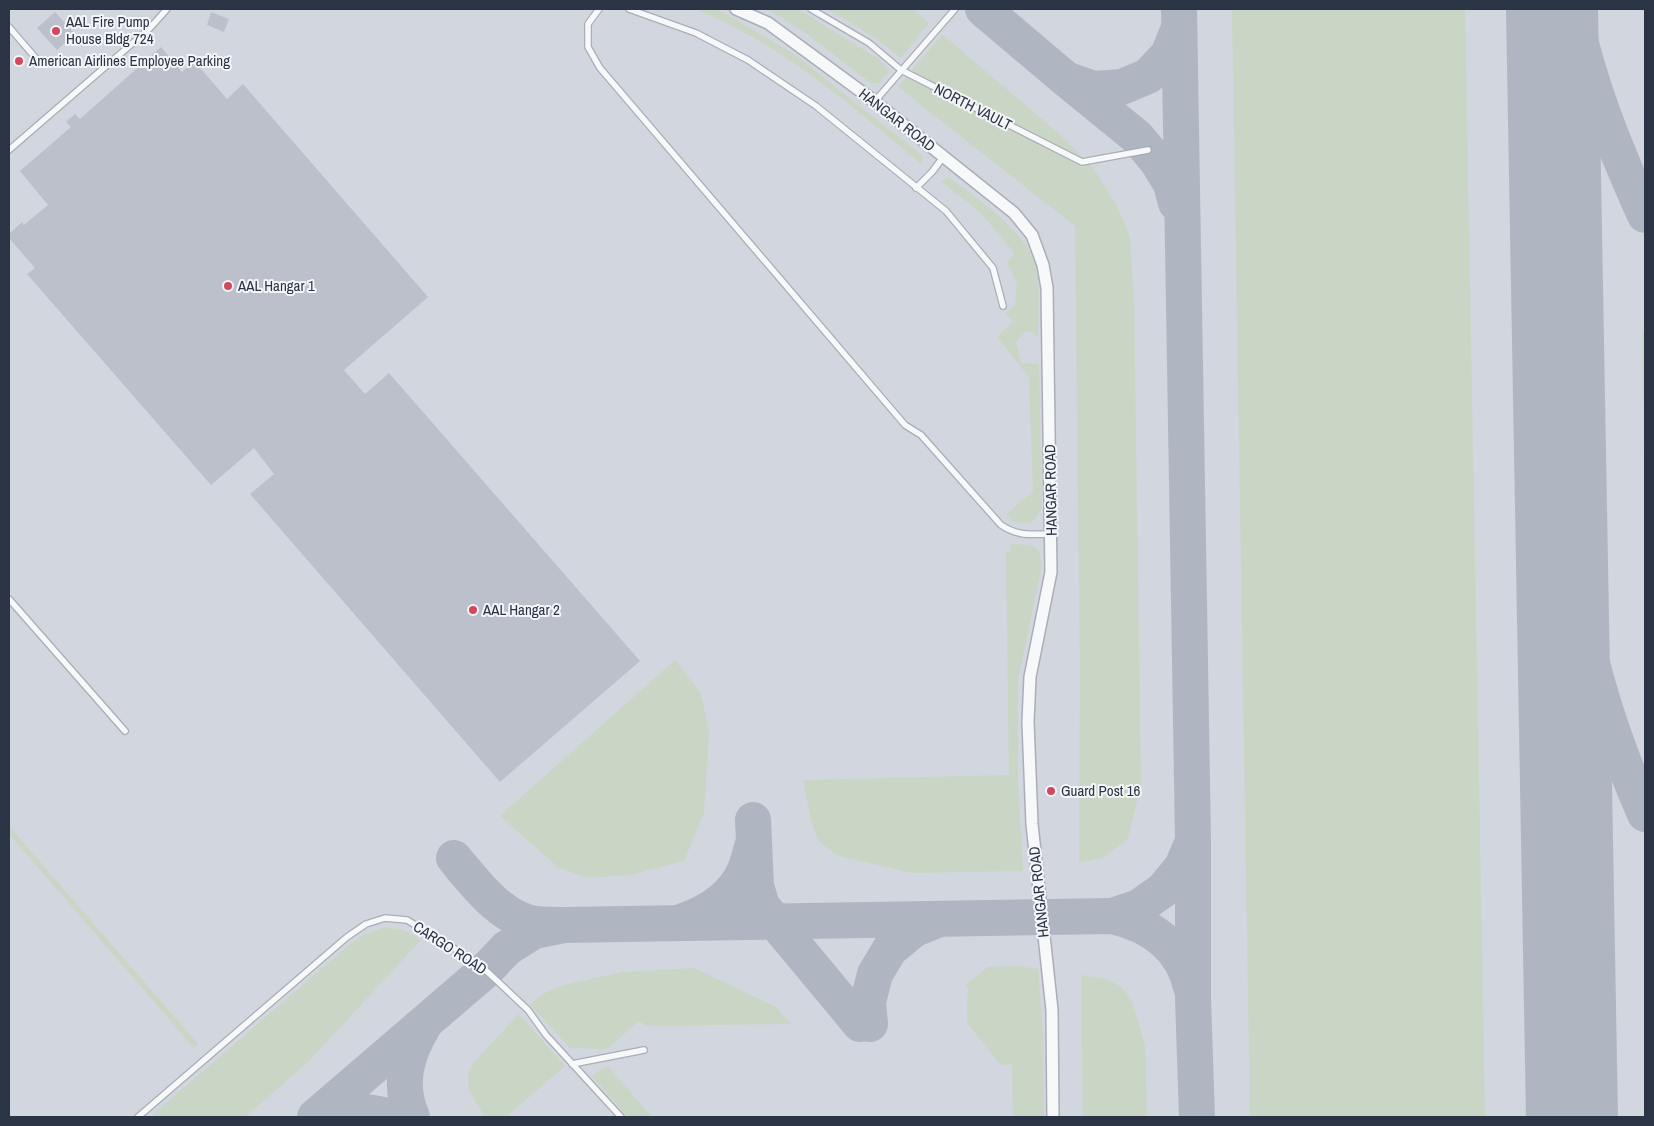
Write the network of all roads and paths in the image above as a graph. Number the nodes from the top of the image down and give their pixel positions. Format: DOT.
graph roads {
  1 [pos="167,9"];
  2 [pos="599,9"];
  3 [pos="629,9"];
  4 [pos="736,9"];
  5 [pos="811,9"];
  6 [pos="955,9"];
  7 [pos="9,27"];
  8 [pos="40,63"];
  9 [pos="901,70"];
  10 [pos="874,101"];
  11 [pos="9,150"];
  12 [pos="1148,150"];
  13 [pos="944,156"];
  14 [pos="916,188"];
  15 [pos="1003,306"];
  16 [pos="1052,534"];
  17 [pos="9,600"];
  18 [pos="124,731"];
  19 [pos="644,1050"];
  20 [pos="572,1064"];
  21 [pos="138,1117"];
  22 [pos="621,1117"];
  23 [pos="1053,1117"];
  1 -- 11 [label="lane"];
  2 -- 16 [label="lane"];
  3 -- 14 [label="lane"];
  4 -- 10 [label="street, HANGAR ROAD"];
  5 -- 9 [label="lane, NORTH VAULT"];
  6 -- 9 [label="lane"];
  7 -- 8 [label="lane"];
  9 -- 10 [label="lane"];
  9 -- 12 [label="lane, NORTH VAULT"];
  10 -- 13 [label="street, HANGAR ROAD"];
  13 -- 14 [label="lane"];
  13 -- 16 [label="street, HANGAR ROAD"];
  14 -- 15 [label="lane"];
  16 -- 23 [label="street, HANGAR ROAD"];
  17 -- 18 [label="lane"];
  19 -- 20 [label="lane"];
  20 -- 21 [label="lane, CARGO ROAD"];
  20 -- 22 [label="lane, CARGO ROAD"];
}
